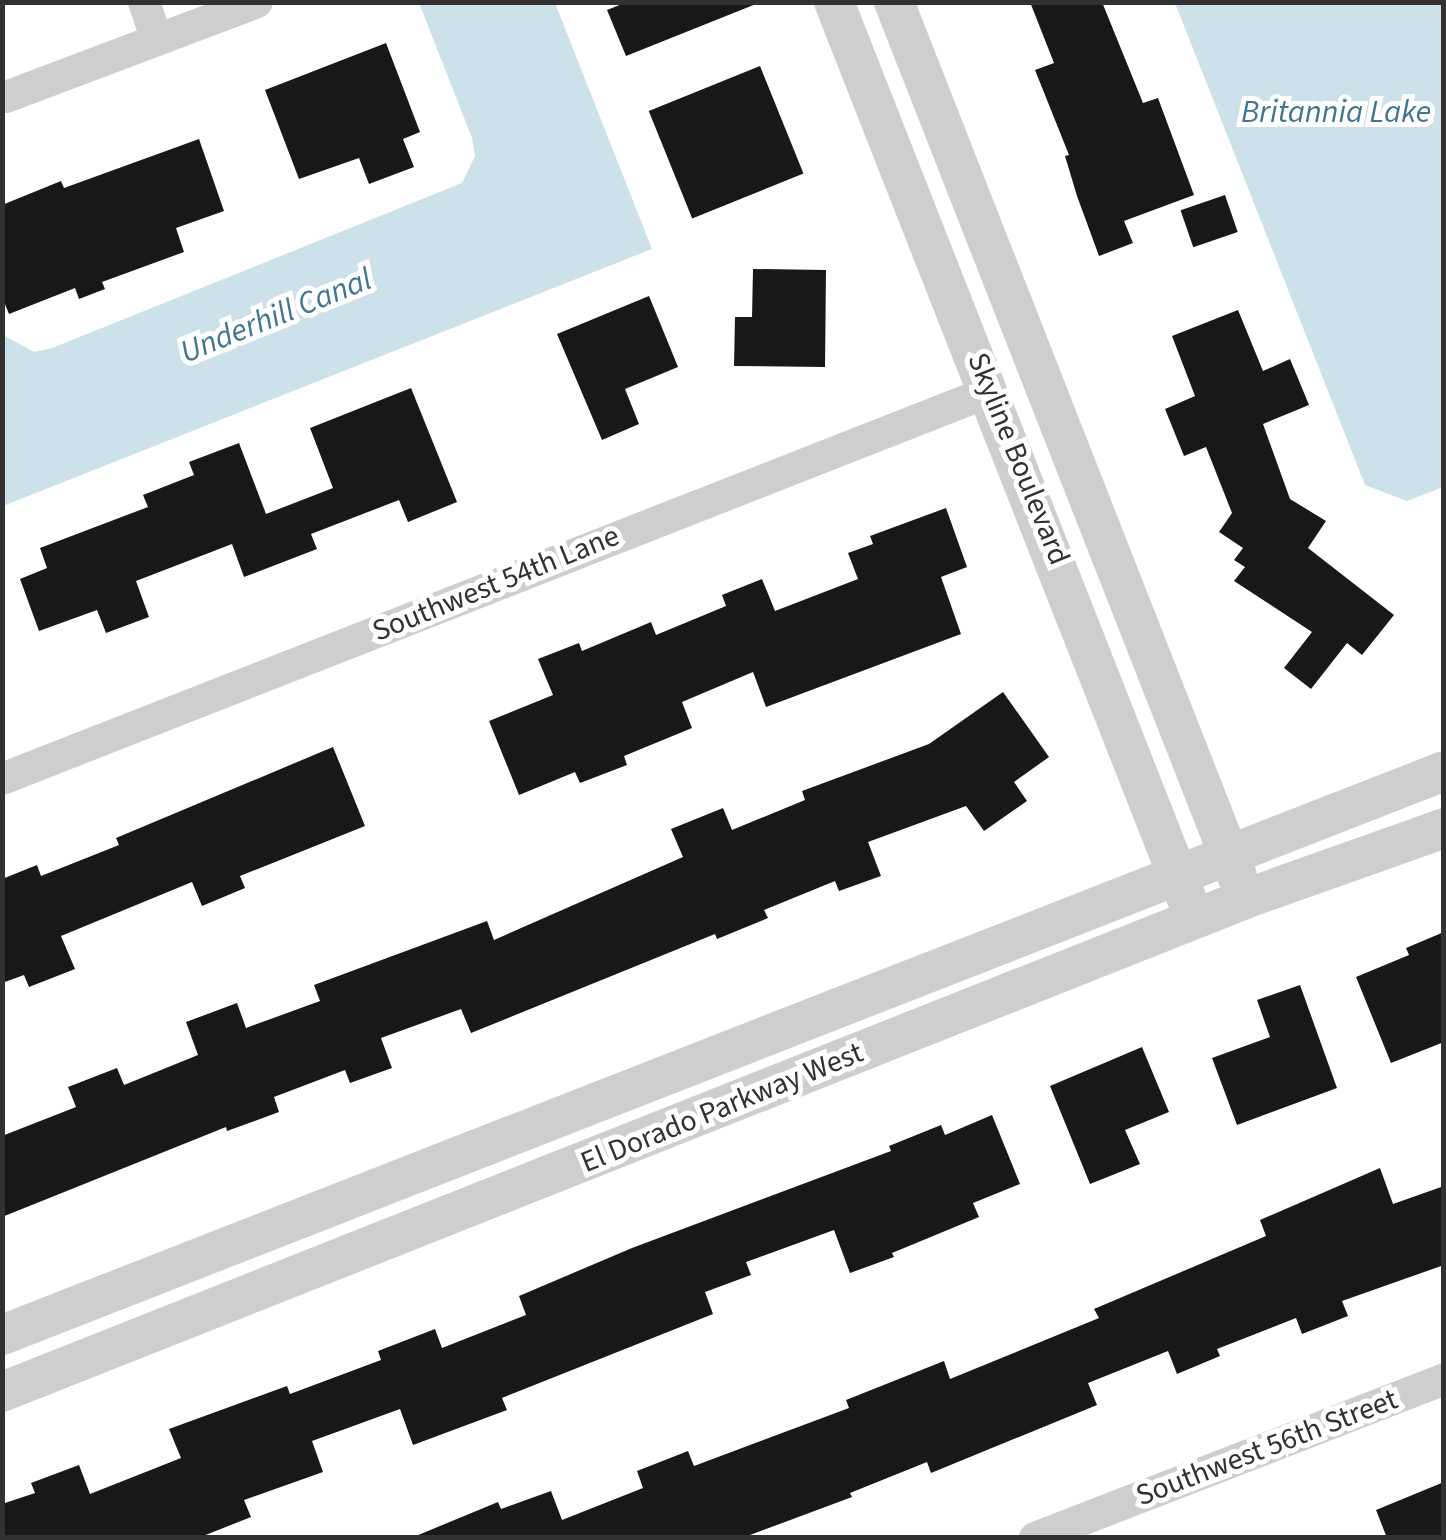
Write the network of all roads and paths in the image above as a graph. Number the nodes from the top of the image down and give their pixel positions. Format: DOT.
graph roads {
  1 [pos="144,2"];
  2 [pos="256,2"];
  3 [pos="834,2"];
  4 [pos="894,2"];
  5 [pos="157,40"];
  6 [pos="6,97"];
  7 [pos="1039,372"];
  8 [pos="990,391"];
  9 [pos="1444,771"];
  10 [pos="2,779"];
  11 [pos="1444,828"];
  12 [pos="1229,853"];
  13 [pos="1176,874"];
  14 [pos="1245,899"];
  15 [pos="1196,918"];
  16 [pos="2,1335"];
  17 [pos="1444,1379"];
  18 [pos="2,1392"];
  19 [pos="1035,1538"];
  1 -- 5 [label="street"];
  2 -- 5 [label="street"];
  3 -- 8 [label="street, Skyline Boulevard"];
  4 -- 7 [label="street, Skyline Boulevard"];
  5 -- 6 [label="street"];
  7 -- 8 [label="street"];
  7 -- 12 [label="street, Skyline Boulevard"];
  8 -- 10 [label="street, Southwest 54th Lane"];
  8 -- 13 [label="street, Skyline Boulevard"];
  9 -- 12 [label="street, El Dorado Parkway West"];
  11 -- 14 [label="street, El Dorado Parkway West"];
  12 -- 13 [label="street, El Dorado Parkway West"];
  12 -- 14 [label="street, Skyline Boulevard"];
  13 -- 15 [label="street, Skyline Boulevard"];
  13 -- 16 [label="street, El Dorado Parkway West"];
  14 -- 15 [label="street, El Dorado Parkway West"];
  15 -- 18 [label="street, El Dorado Parkway West"];
  17 -- 19 [label="street, Southwest 56th Street"];
}
